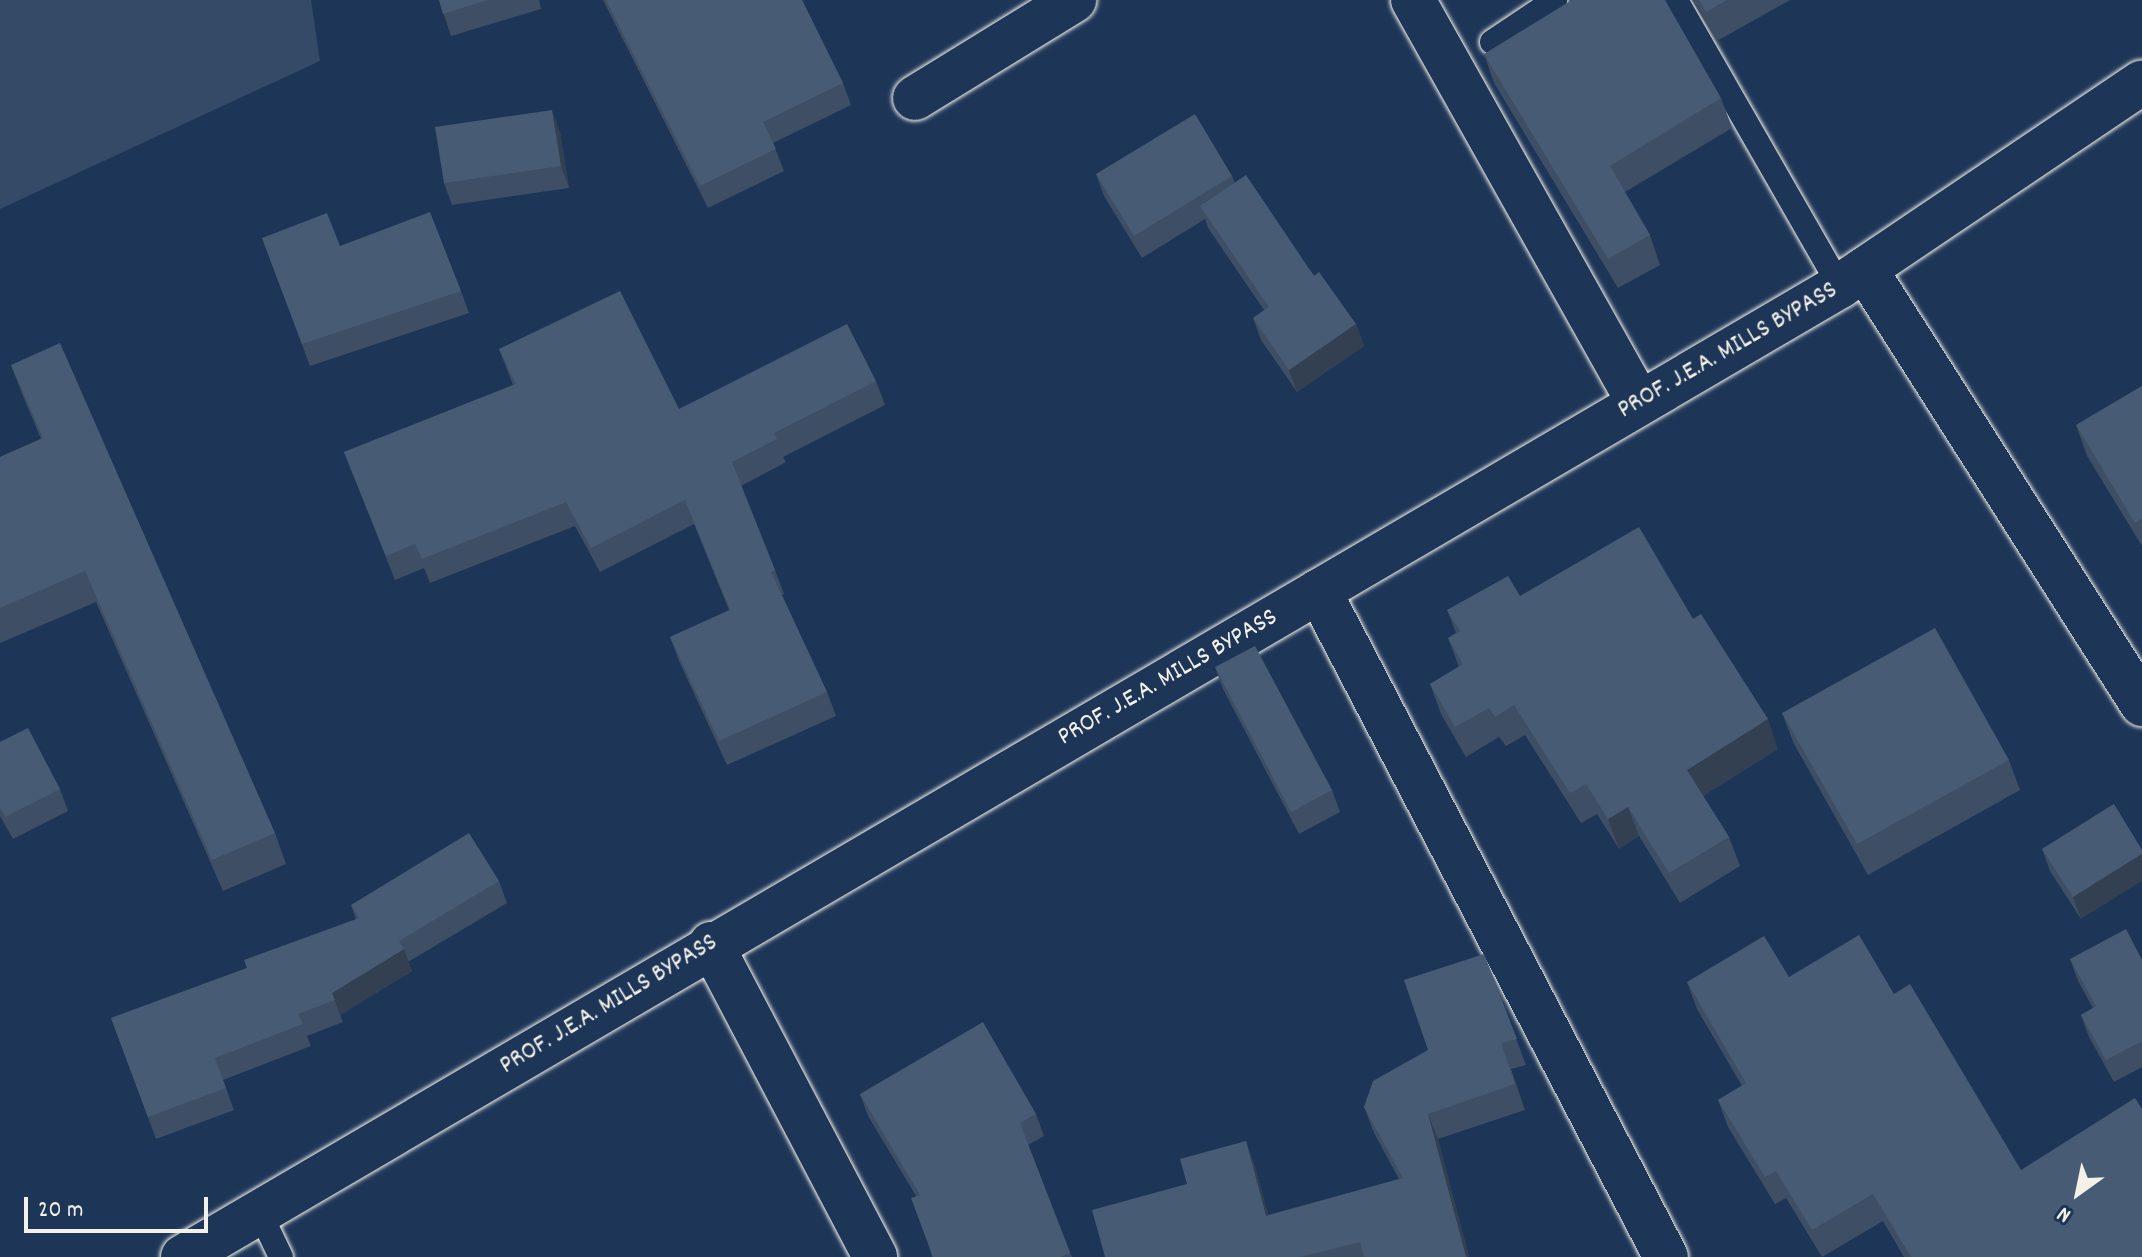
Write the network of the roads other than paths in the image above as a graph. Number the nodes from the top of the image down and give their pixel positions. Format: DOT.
graph roads {
  1 [pos="1074,0"];
  2 [pos="1413,0"];
  3 [pos="1555,0"];
  4 [pos="1676,0"];
  5 [pos="1492,42"];
  6 [pos="2142,82"];
  7 [pos="915,98"];
  8 [pos="1853,278"];
  9 [pos="1639,403"];
  10 [pos="1319,591"];
  11 [pos="2142,704"];
  12 [pos="711,944"];
  13 [pos="260,1213"];
  14 [pos="183,1257"];
  15 [pos="281,1257"];
  16 [pos="875,1257"];
  17 [pos="1666,1257"];
  1 -- 7 [label="street"];
  2 -- 9 [label="street"];
  3 -- 5 [label="lane"];
  4 -- 8 [label="lane"];
  6 -- 8 [label="street, PROF. J.E.A. MILLS BYPASS"];
  8 -- 9 [label="street, PROF. J.E.A. MILLS BYPASS"];
  8 -- 11 [label="street"];
  9 -- 10 [label="street, PROF. J.E.A. MILLS BYPASS"];
  10 -- 12 [label="street, PROF. J.E.A. MILLS BYPASS"];
  10 -- 17 [label="street"];
  12 -- 13 [label="street, PROF. J.E.A. MILLS BYPASS"];
  12 -- 16 [label="street"];
  13 -- 14 [label="street, PROF. J.E.A. MILLS BYPASS"];
  13 -- 15 [label="lane"];
}
